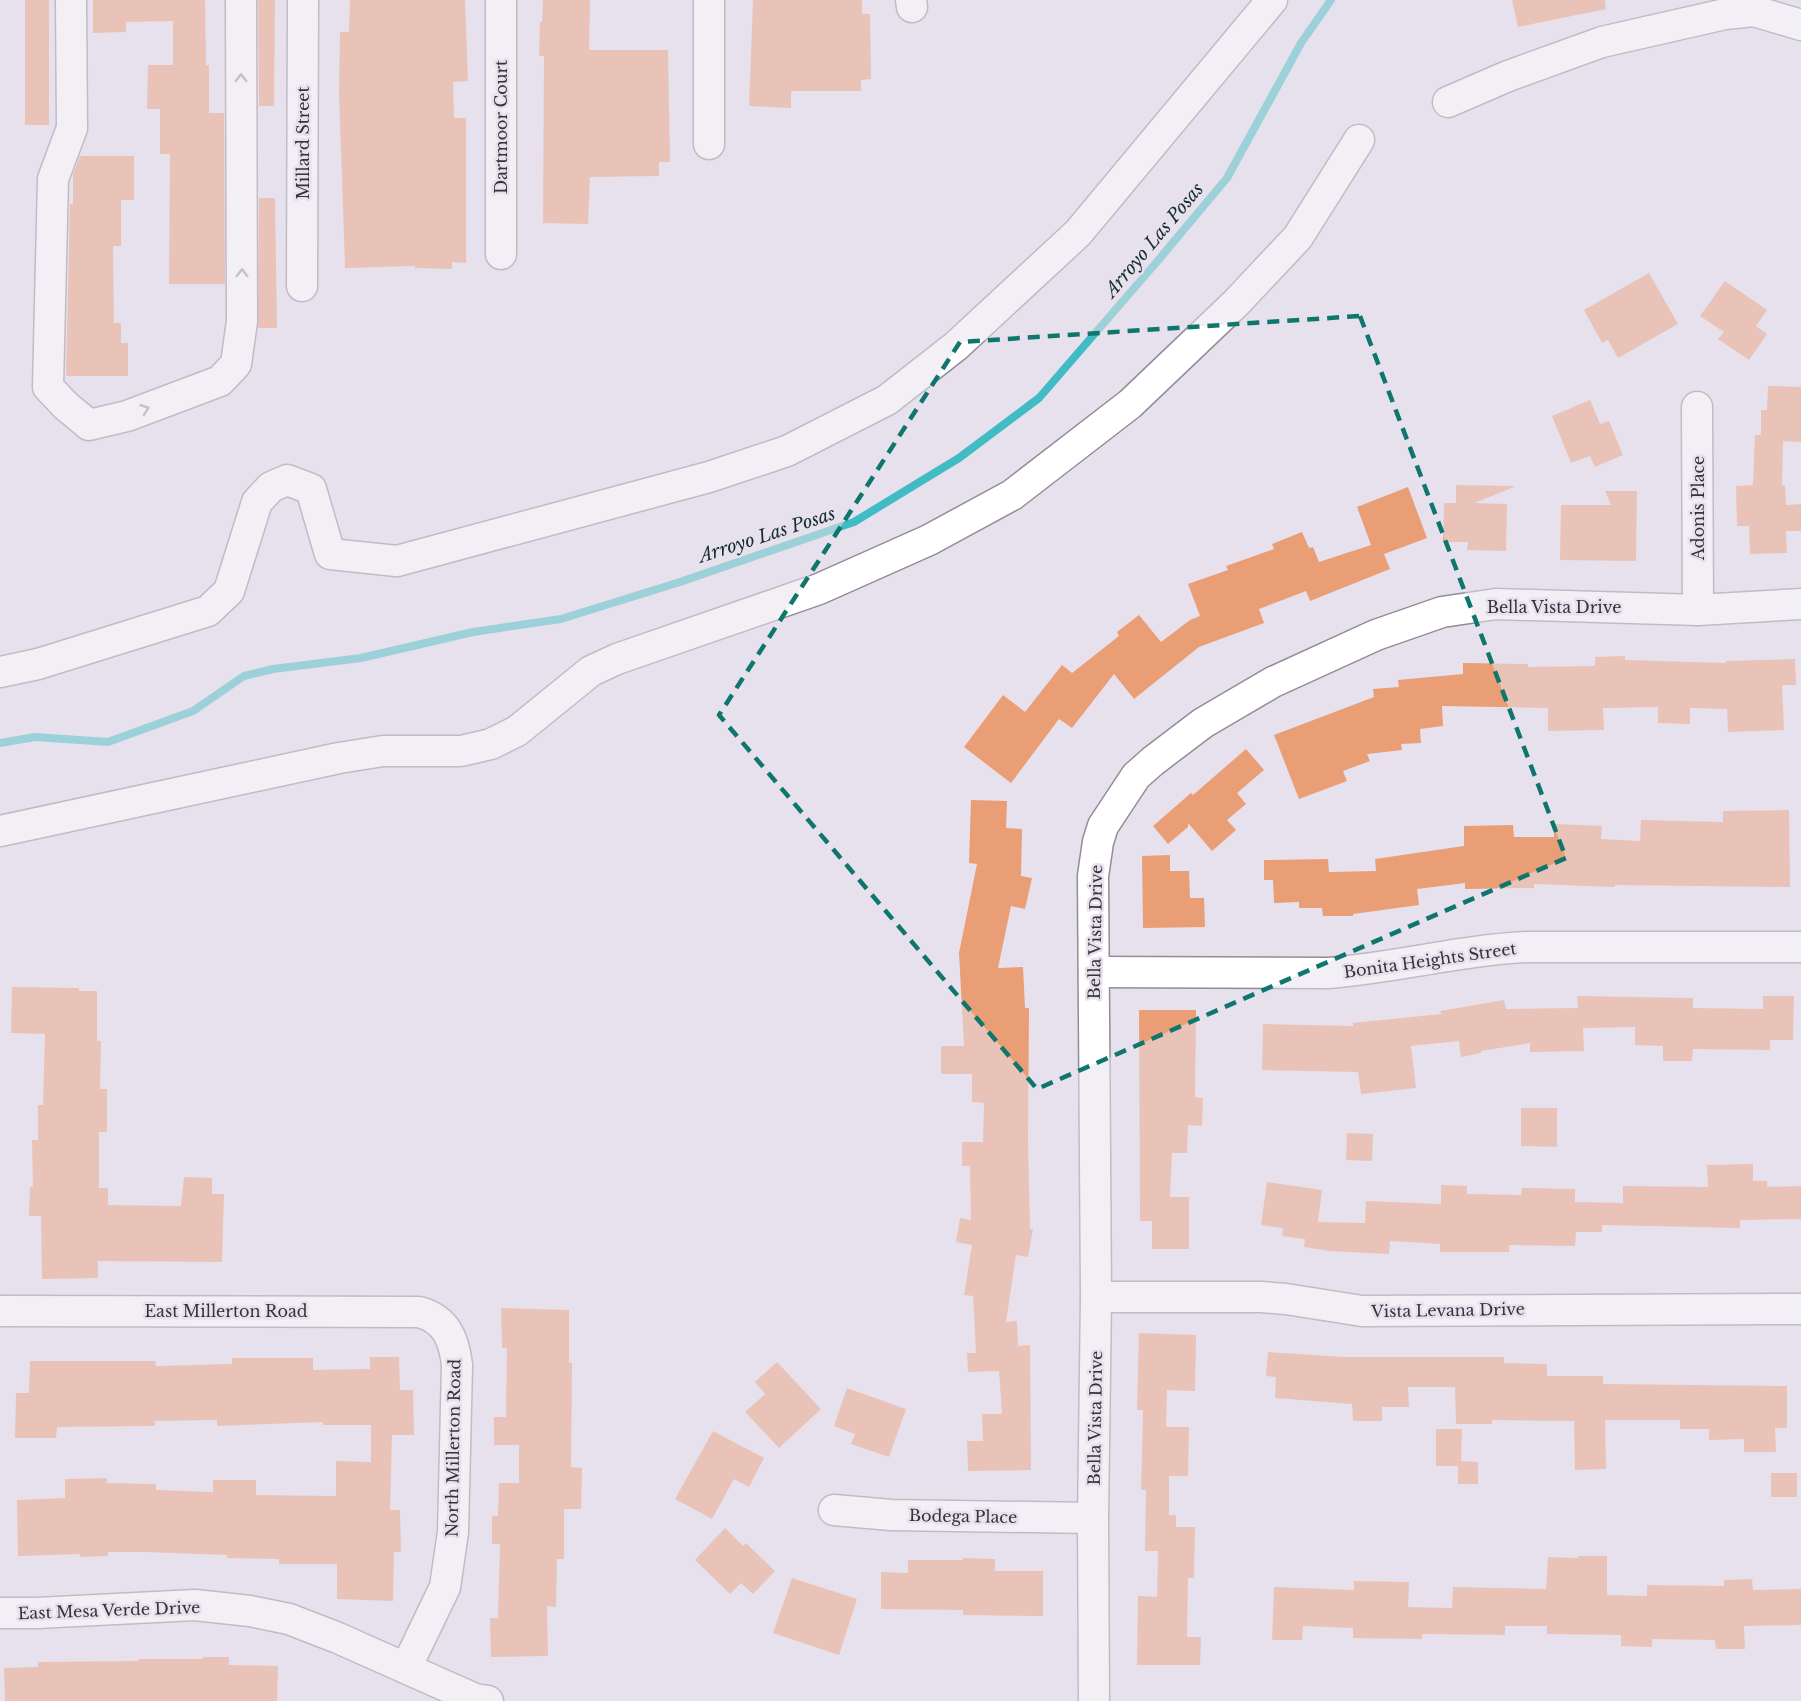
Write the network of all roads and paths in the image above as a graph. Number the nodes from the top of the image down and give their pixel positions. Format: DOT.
graph roads {
  1 [pos="71,0"];
  2 [pos="241,0"];
  3 [pos="303,0"];
  4 [pos="501,0"];
  5 [pos="709,0"];
  6 [pos="1272,0"];
  7 [pos="1801,25"];
  8 [pos="1448,102"];
  9 [pos="1359,140"];
  10 [pos="709,144"];
  11 [pos="501,254"];
  12 [pos="302,285"];
  13 [pos="1697,407"];
  14 [pos="1801,604"];
  15 [pos="1698,610"];
  16 [pos="0,672"];
  17 [pos="0,831"];
  18 [pos="1801,947"];
  19 [pos="1094,972"];
  20 [pos="1096,1297"];
  21 [pos="1801,1309"];
  22 [pos="0,1311"];
  23 [pos="447,1329"];
  24 [pos="834,1510"];
  25 [pos="1093,1518"];
  26 [pos="0,1613"];
  27 [pos="406,1668"];
  28 [pos="488,1701"];
  29 [pos="1094,1701"];
  1 -- 2 [label="street, one-way"];
  3 -- 12 [label="street, Millard Street"];
  4 -- 11 [label="street, Dartmoor Court"];
  5 -- 10 [label="street"];
  6 -- 16 [label="street"];
  7 -- 8 [label="street"];
  9 -- 17 [label="street"];
  13 -- 15 [label="street, Adonis Place"];
  14 -- 15 [label="street, Bella Vista Drive"];
  15 -- 19 [label="street, Bella Vista Drive"];
  18 -- 19 [label="street, Bonita Heights Street"];
  19 -- 20 [label="street, Bella Vista Drive"];
  20 -- 21 [label="street, Vista Levana Drive"];
  20 -- 25 [label="street, Bella Vista Drive"];
  22 -- 23 [label="street, East Millerton Road"];
  23 -- 27 [label="street, North Millerton Road"];
  24 -- 25 [label="street, Bodega Place"];
  25 -- 29 [label="street, Bella Vista Drive"];
  26 -- 27 [label="street, East Mesa Verde Drive"];
  27 -- 28 [label="street, East Mesa Verde Drive"];
}
